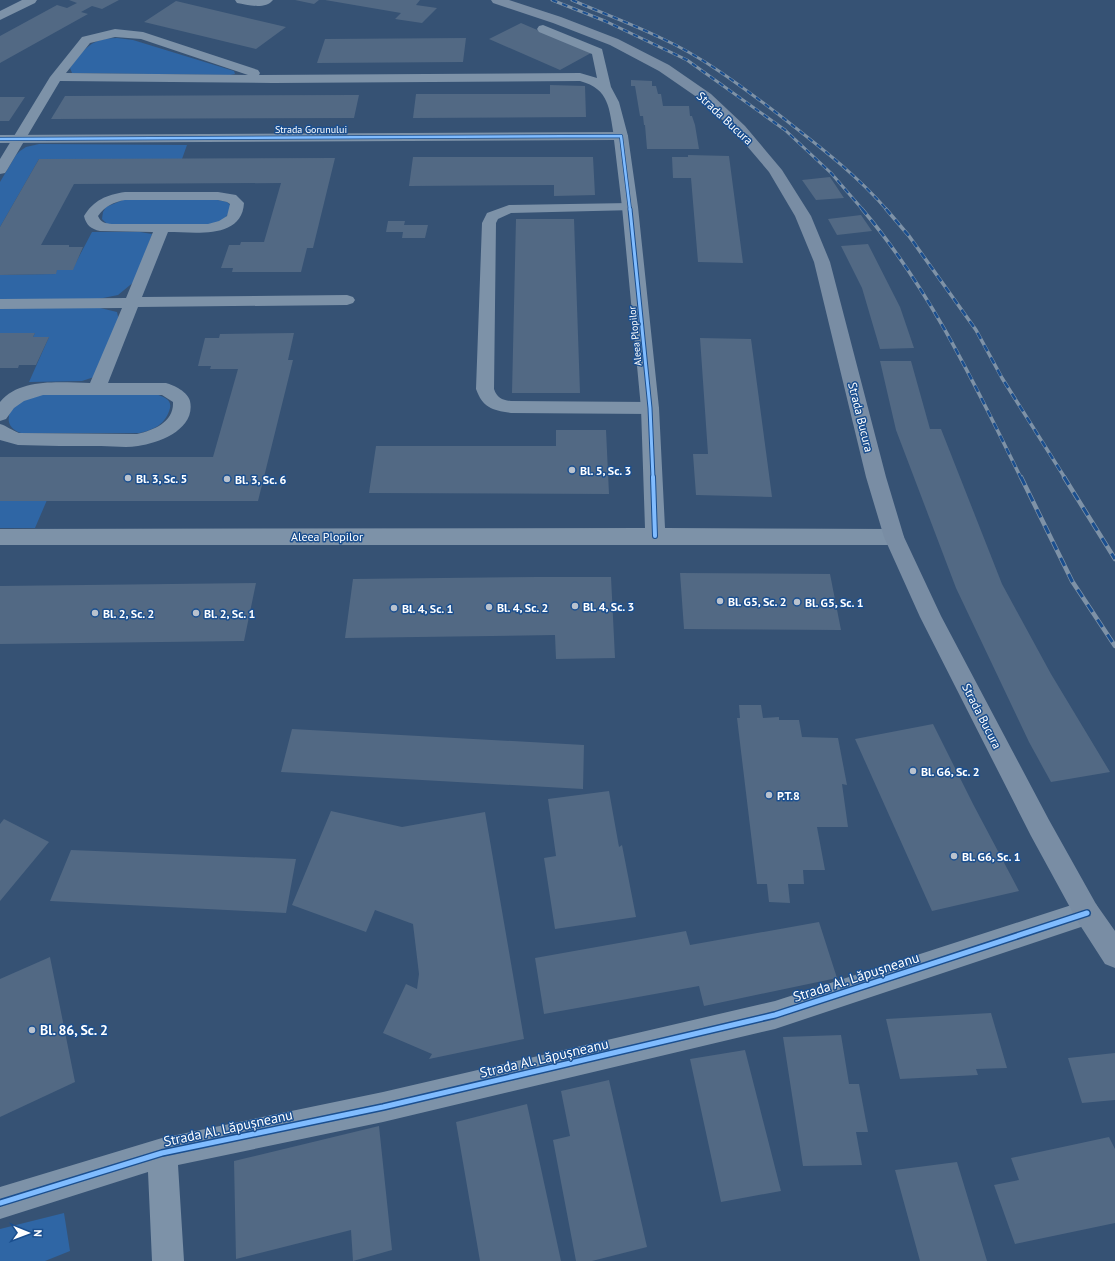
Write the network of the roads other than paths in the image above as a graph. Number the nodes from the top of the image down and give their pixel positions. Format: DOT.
graph roads {
  1 [pos="31,0"];
  2 [pos="242,0"];
  3 [pos="267,0"];
  4 [pos="497,0"];
  5 [pos="0,16"];
  6 [pos="543,29"];
  7 [pos="56,77"];
  8 [pos="273,79"];
  9 [pos="605,87"];
  10 [pos="621,136"];
  11 [pos="0,139"];
  12 [pos="19,139"];
  13 [pos="0,170"];
  14 [pos="630,207"];
  15 [pos="162,229"];
  16 [pos="346,300"];
  17 [pos="132,302"];
  18 [pos="0,304"];
  19 [pos="97,388"];
  20 [pos="650,408"];
  21 [pos="0,415"];
  22 [pos="0,430"];
  23 [pos="655,536"];
  24 [pos="0,537"];
  25 [pos="894,537"];
  26 [pos="1087,913"];
  27 [pos="1115,954"];
  28 [pos="162,1153"];
  29 [pos="0,1203"];
  30 [pos="168,1261"];
  1 -- 5 [label="street"];
  2 -- 3 [label="street"];
  4 -- 25 [label="main road, Strada Bucura"];
  6 -- 9 [label="lane"];
  7 -- 8 [label="lane"];
  7 -- 8 [label="lane"];
  7 -- 12 [label="lane"];
  8 -- 9 [label="lane"];
  9 -- 10 [label="lane"];
  10 -- 12 [label="street, Strada Gorunului"];
  10 -- 14 [label="street, Aleea Plopilor"];
  11 -- 12 [label="street, Strada Gorunului"];
  12 -- 13 [label="lane"];
  14 -- 20 [label="street, Aleea Plopilor"];
  14 -- 20 [label="lane"];
  15 -- 15 [label="lane"];
  15 -- 17 [label="lane"];
  16 -- 17 [label="lane"];
  17 -- 18 [label="lane"];
  17 -- 19 [label="lane"];
  19 -- 21 [label="lane"];
  19 -- 22 [label="lane"];
  20 -- 23 [label="street, Aleea Plopilor"];
  23 -- 24 [label="street, Aleea Plopilor"];
  23 -- 25 [label="street, Aleea Plopilor"];
  25 -- 26 [label="main road, Strada Bucura"];
  26 -- 27 [label="main road, Strada Bucura"];
  26 -- 28 [label="street, Strada Al. Lăpușneanu"];
  28 -- 29 [label="street, Strada Al. Lăpușneanu"];
  28 -- 30 [label="street"];
}
